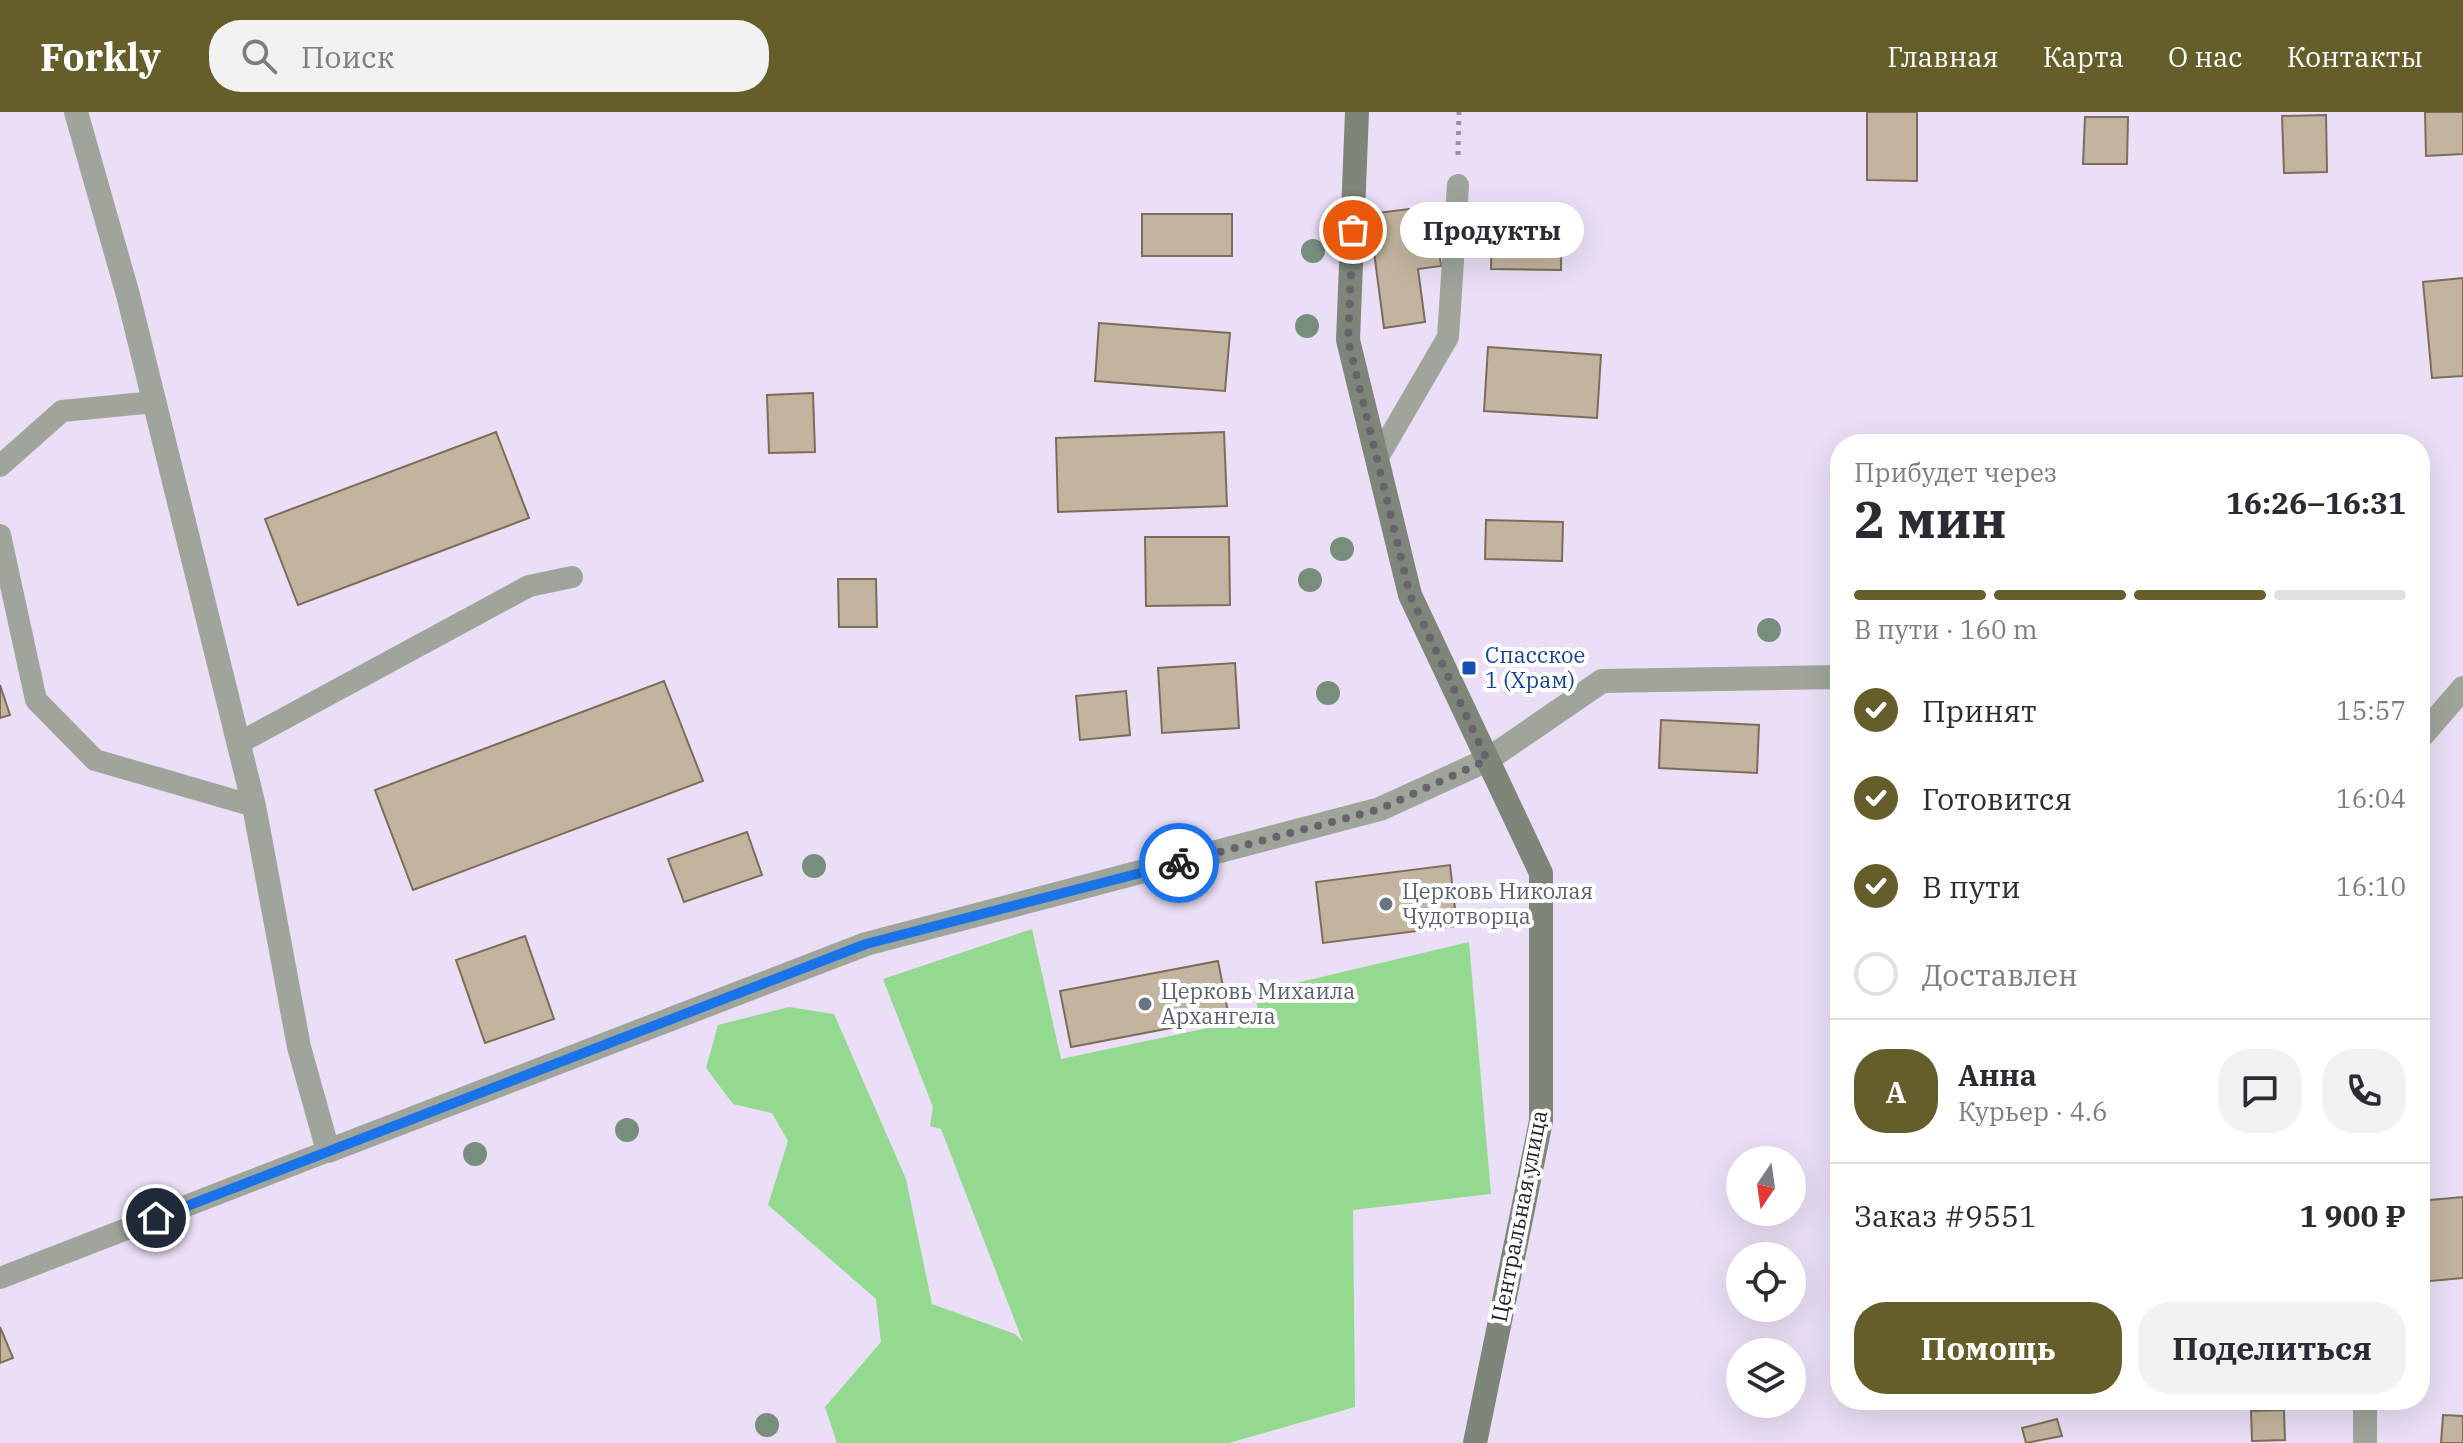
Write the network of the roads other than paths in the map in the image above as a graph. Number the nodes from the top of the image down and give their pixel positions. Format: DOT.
graph roads {
  1 [pos="76,112"];
  2 [pos="1357,112"];
  3 [pos="1458,185"];
  4 [pos="155,402"];
  5 [pos="1377,459"];
  6 [pos="0,466"];
  7 [pos="0,535"];
  8 [pos="572,577"];
  9 [pos="1830,677"];
  10 [pos="2463,688"];
  11 [pos="2430,726"];
  12 [pos="239,743"];
  13 [pos="1487,760"];
  14 [pos="254,806"];
  15 [pos="328,1151"];
  16 [pos="0,1278"];
  17 [pos="2365,1410"];
  18 [pos="1475,1443"];
  19 [pos="2365,1443"];
  1 -- 4 [label="street"];
  2 -- 5 [label="street, Центральная улица"];
  3 -- 5 [label="lane"];
  4 -- 6 [label="lane"];
  4 -- 12 [label="street"];
  5 -- 13 [label="street, Центральная улица"];
  7 -- 14 [label="lane"];
  8 -- 12 [label="lane"];
  9 -- 13 [label="street"];
  10 -- 11 [label="street"];
  12 -- 14 [label="street"];
  13 -- 15 [label="street"];
  13 -- 18 [label="street, Центральная улица"];
  14 -- 15 [label="street"];
  15 -- 16 [label="lane"];
  17 -- 19 [label="street"];
}
